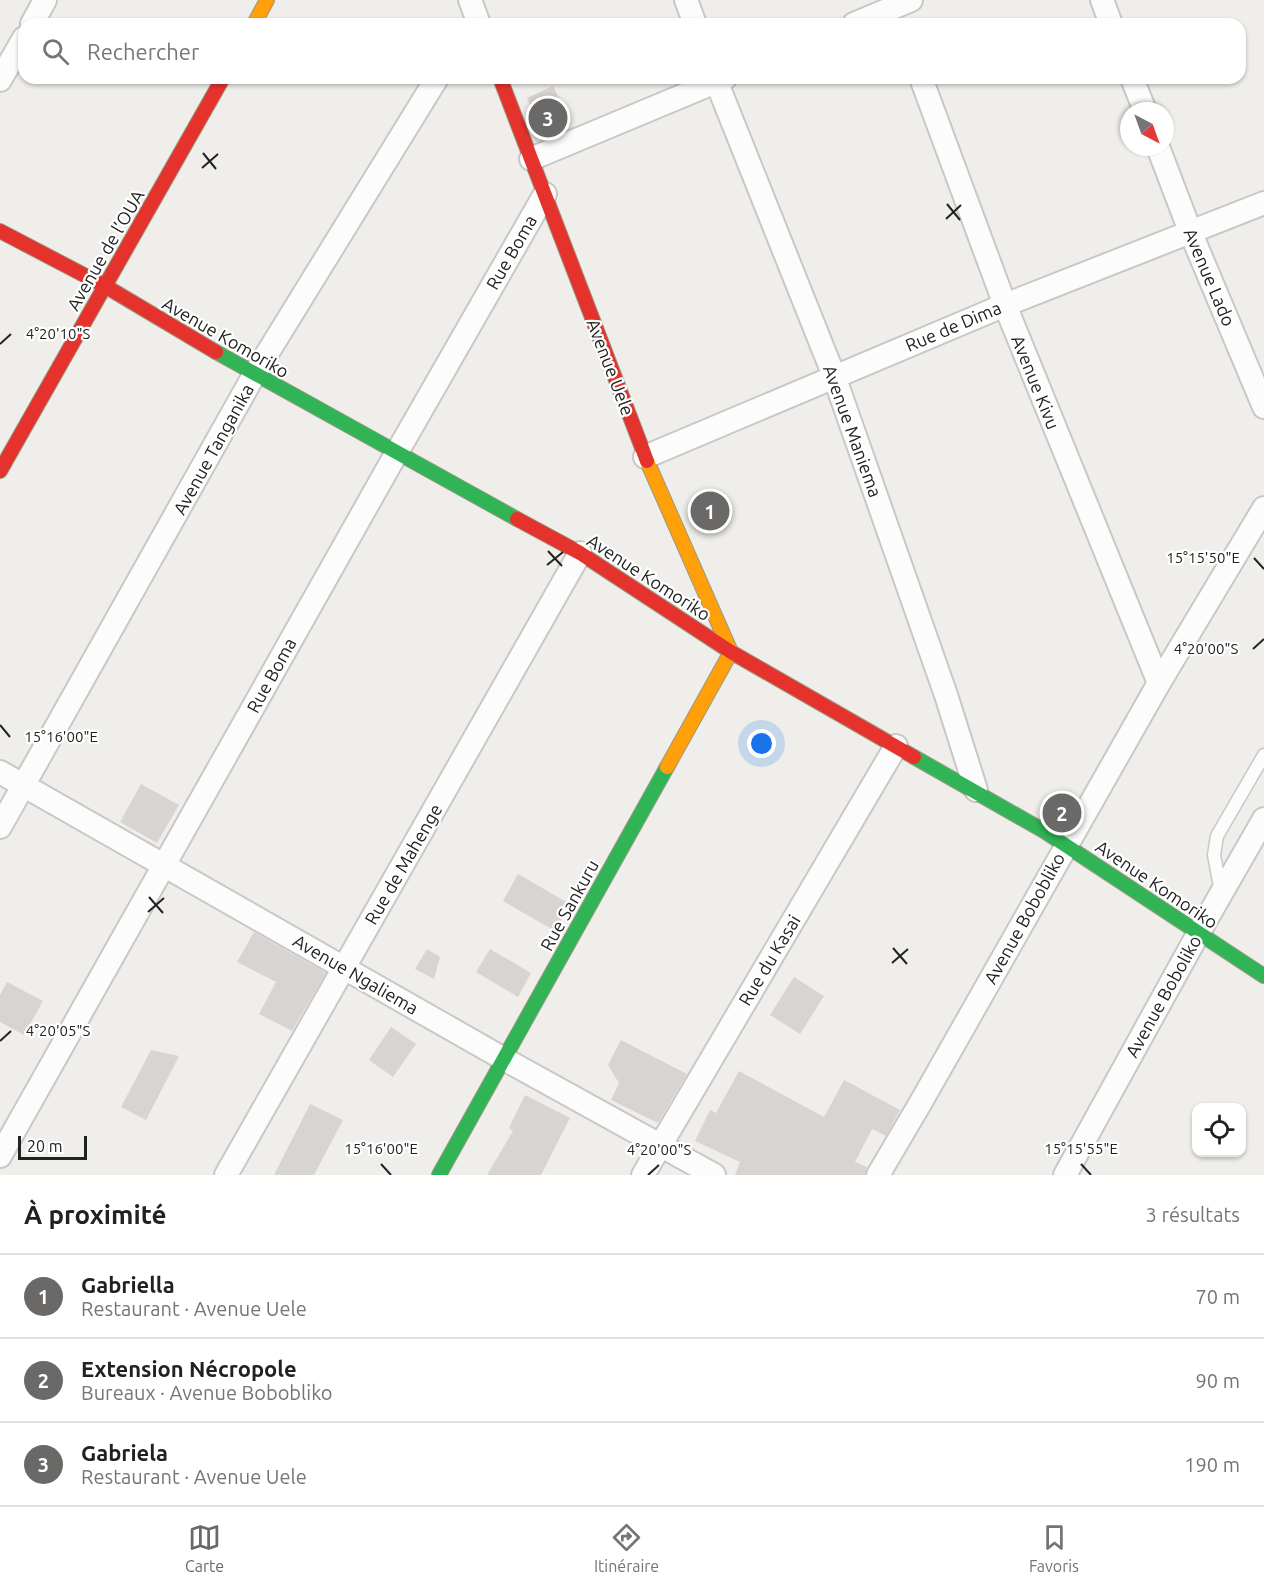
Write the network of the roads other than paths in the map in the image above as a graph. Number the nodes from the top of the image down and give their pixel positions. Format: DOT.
graph roads {
  1 [pos="45,0"];
  2 [pos="267,0"];
  3 [pos="686,0"];
  4 [pos="1102,0"];
  5 [pos="899,8"];
  6 [pos="35,18"];
  7 [pos="257,18"];
  8 [pos="693,18"];
  9 [pos="871,18"];
  10 [pos="1109,18"];
  11 [pos="18,48"];
  12 [pos="0,80"];
  13 [pos="220,84"];
  14 [pos="433,84"];
  15 [pos="502,84"];
  16 [pos="707,84"];
  17 [pos="721,84"];
  18 [pos="923,84"];
  19 [pos="1134,84"];
  20 [pos="1141,102"];
  21 [pos="1161,156"];
  22 [pos="531,159"];
  23 [pos="545,194"];
  24 [pos="1264,203"];
  25 [pos="0,231"];
  26 [pos="1190,231"];
  27 [pos="105,286"];
  28 [pos="1005,305"];
  29 [pos="254,375"];
  30 [pos="834,376"];
  31 [pos="1264,406"];
  32 [pos="396,454"];
  33 [pos="645,457"];
  34 [pos="0,471"];
  35 [pos="1264,508"];
  36 [pos="580,553"];
  37 [pos="731,652"];
  38 [pos="1159,683"];
  39 [pos="896,746"];
  40 [pos="1264,755"];
  41 [pos="0,772"];
  42 [pos="23,785"];
  43 [pos="976,790"];
  44 [pos="1264,819"];
  45 [pos="0,827"];
  46 [pos="1066,844"];
  47 [pos="165,864"];
  48 [pos="1221,893"];
  49 [pos="1198,934"];
  50 [pos="344,968"];
  51 [pos="1264,976"];
  52 [pos="504,1059"];
  53 [pos="660,1144"];
  54 [pos="0,1156"];
  55 [pos="226,1175"];
  56 [pos="439,1175"];
  57 [pos="644,1175"];
  58 [pos="714,1175"];
  59 [pos="878,1175"];
  60 [pos="1065,1175"];
  1 -- 6 [label="street"];
  2 -- 7 [label="street"];
  3 -- 8 [label="street"];
  4 -- 10 [label="street"];
  5 -- 9 [label="street"];
  11 -- 12 [label="street"];
  13 -- 27 [label="street, Avenue de l’OUA"];
  14 -- 29 [label="street, Avenue Tanganika"];
  15 -- 22 [label="street, Avenue Uele"];
  16 -- 22 [label="street"];
  17 -- 30 [label="street, Avenue Maniema"];
  18 -- 28 [label="street, Avenue Kivu"];
  19 -- 20 [label="street"];
  21 -- 26 [label="street, Avenue Lado"];
  22 -- 23 [label="street, Avenue Uele"];
  23 -- 32 [label="street, Rue Boma"];
  23 -- 33 [label="street, Avenue Uele"];
  24 -- 26 [label="street, Rue de Dima"];
  25 -- 27 [label="street, Avenue Komoriko"];
  26 -- 28 [label="street, Rue de Dima"];
  26 -- 31 [label="street, Avenue Lado"];
  27 -- 29 [label="street, Avenue Komoriko"];
  27 -- 34 [label="street, Avenue de l’OUA"];
  28 -- 30 [label="street, Rue de Dima"];
  28 -- 38 [label="street, Avenue Kivu"];
  29 -- 32 [label="street, Avenue Komoriko"];
  29 -- 42 [label="street, Avenue Tanganika"];
  30 -- 33 [label="street, Rue de Dima"];
  30 -- 43 [label="street, Avenue Maniema"];
  32 -- 36 [label="street, Avenue Komoriko"];
  32 -- 47 [label="street, Rue Boma"];
  33 -- 37 [label="street, Avenue Uele"];
  35 -- 38 [label="street, Avenue Bobobliko"];
  36 -- 37 [label="street, Avenue Komoriko"];
  36 -- 50 [label="street, Rue de Mahenge"];
  37 -- 39 [label="street, Avenue Komoriko"];
  37 -- 52 [label="street, Rue Sankuru"];
  38 -- 46 [label="street, Avenue Bobobliko"];
  39 -- 43 [label="street, Avenue Komoriko"];
  39 -- 53 [label="street, Rue du Kasai"];
  40 -- 48 [label="lane"];
  41 -- 42 [label="street, Avenue Ngaliema"];
  42 -- 45 [label="street, Avenue Tanganika"];
  42 -- 47 [label="street, Avenue Ngaliema"];
  43 -- 46 [label="street, Avenue Komoriko"];
  44 -- 48 [label="street, Avenue Boboliko"];
  46 -- 49 [label="street, Avenue Komoriko"];
  46 -- 59 [label="street, Avenue Bobobliko"];
  47 -- 50 [label="street, Avenue Ngaliema"];
  47 -- 54 [label="street, Rue Boma"];
  48 -- 49 [label="street, Avenue Boboliko"];
  49 -- 51 [label="street, Avenue Komoriko"];
  49 -- 60 [label="street, Avenue Boboliko"];
  50 -- 52 [label="street, Avenue Ngaliema"];
  50 -- 55 [label="street, Rue de Mahenge"];
  52 -- 53 [label="street, Avenue Ngaliema"];
  52 -- 56 [label="street, Rue Sankuru"];
  53 -- 57 [label="street, Rue du Kasai"];
  53 -- 58 [label="street, Avenue Ngaliema"];
}
